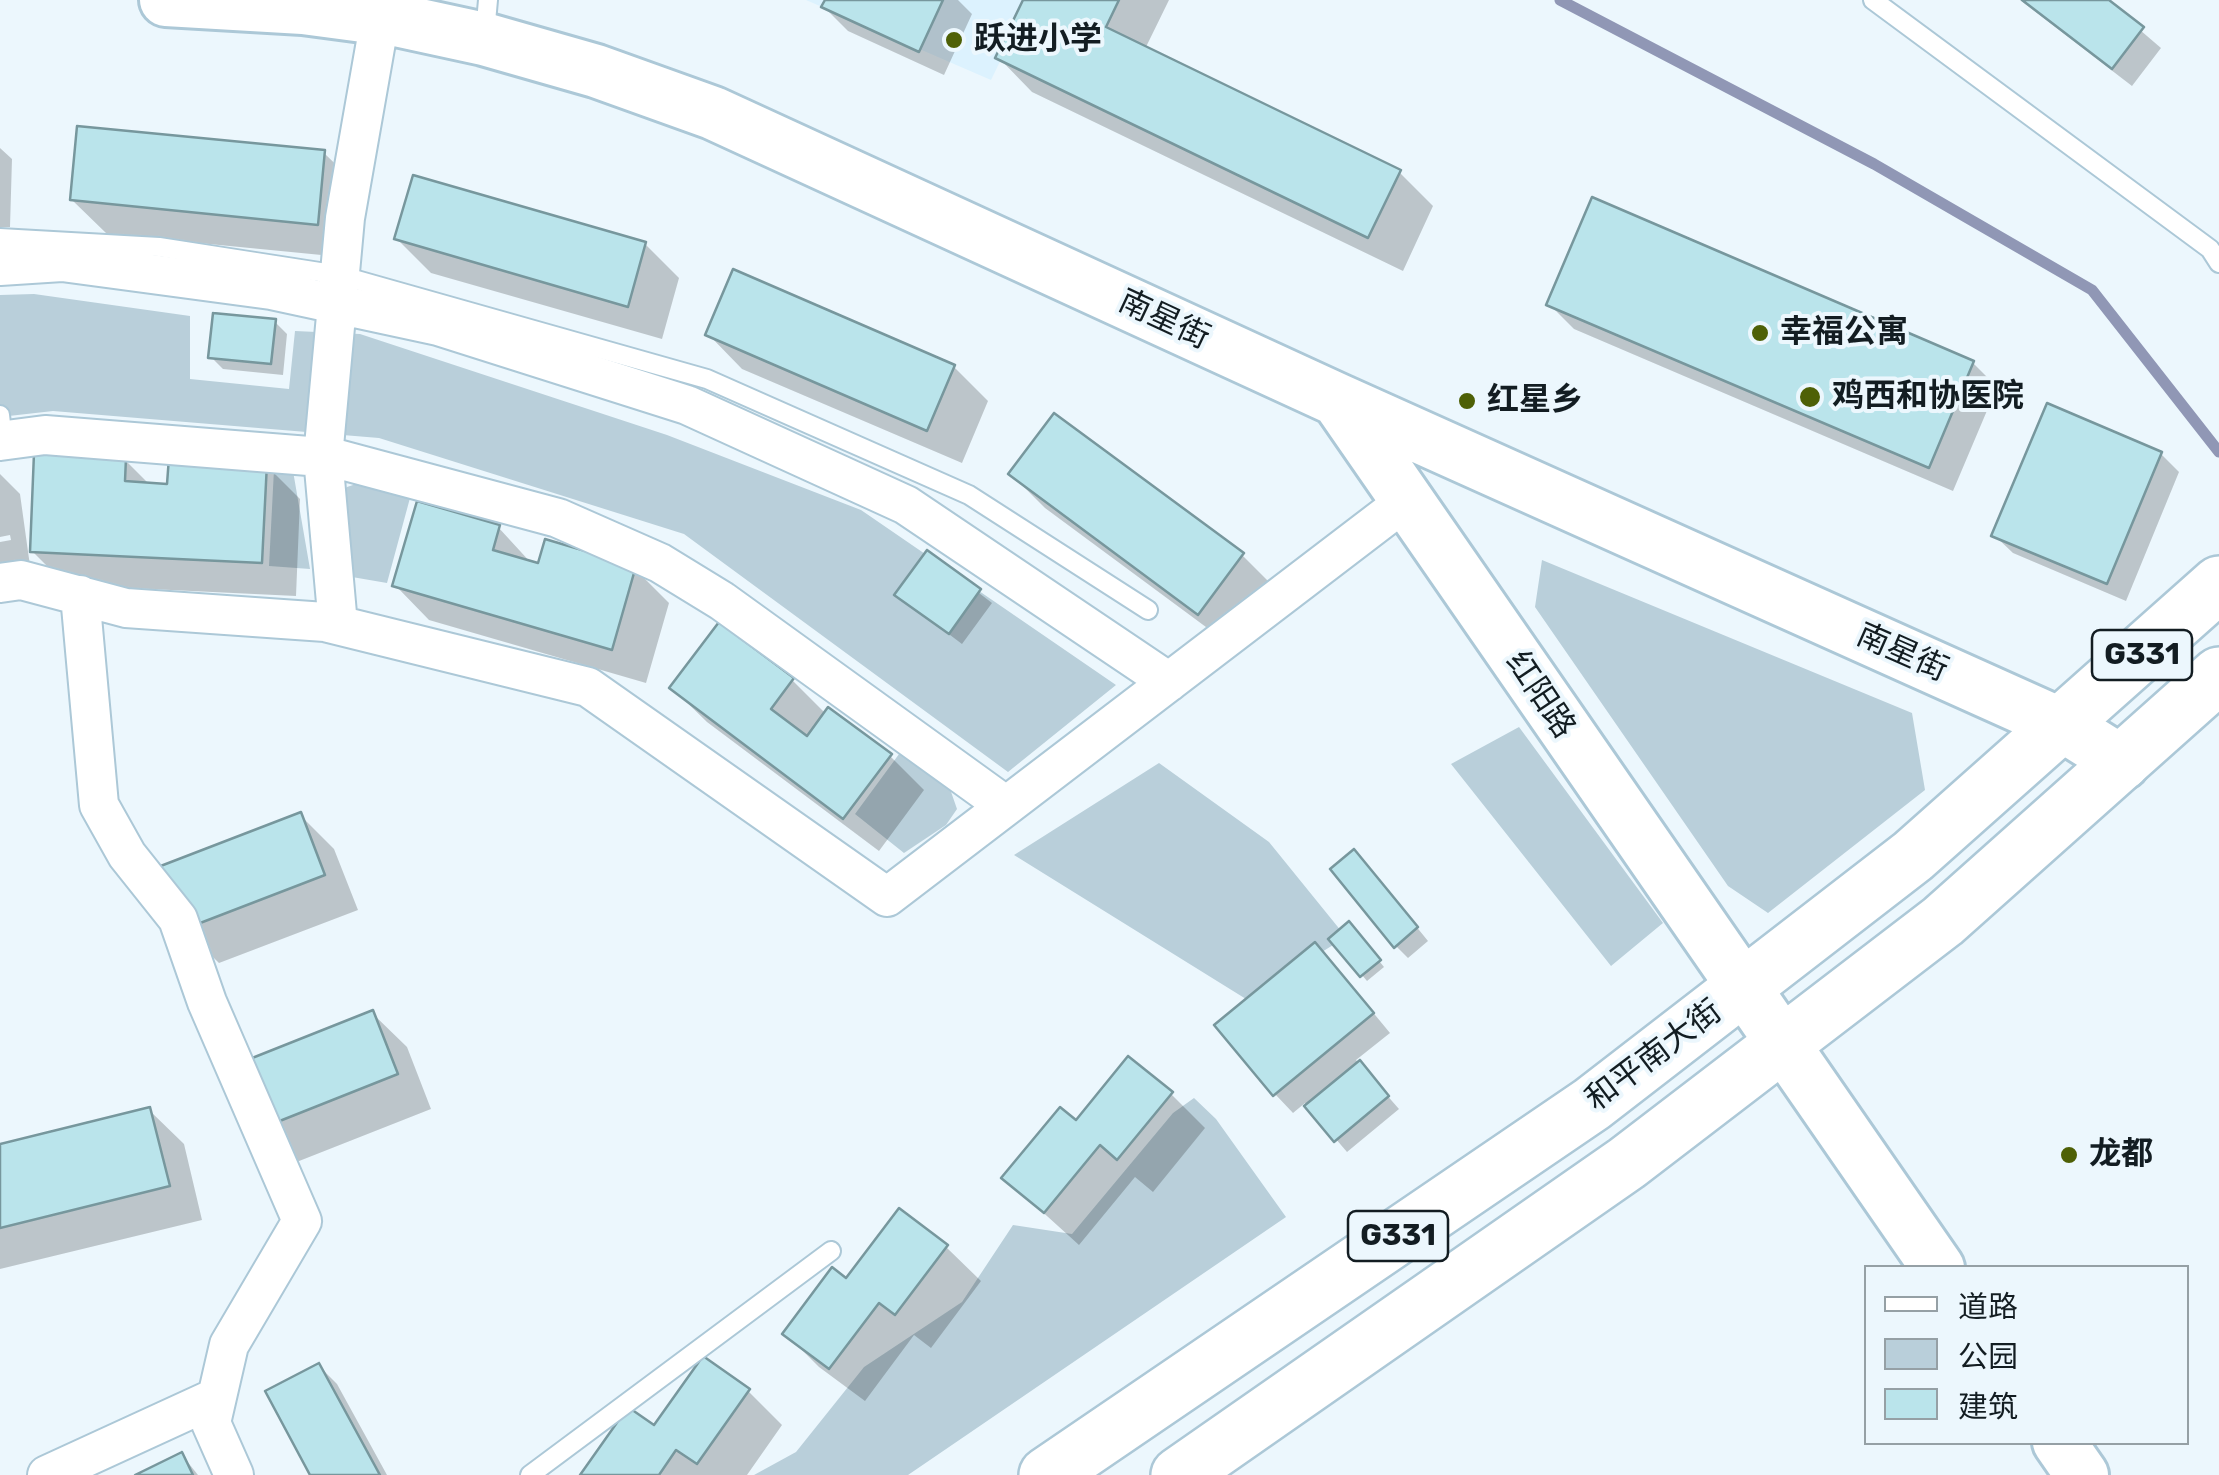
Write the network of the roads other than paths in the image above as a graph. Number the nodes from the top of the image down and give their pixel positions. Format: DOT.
graph roads {
  1 [pos="166,0"];
  2 [pos="1873,0"];
  3 [pos="380,18"];
  4 [pos="486,19"];
  5 [pos="0,238"];
  6 [pos="2219,263"];
  7 [pos="0,266"];
  8 [pos="338,290"];
  9 [pos="1338,400"];
  10 [pos="1,432"];
  11 [pos="323,457"];
  12 [pos="1407,500"];
  13 [pos="0,582"];
  14 [pos="2219,584"];
  15 [pos="80,595"];
  16 [pos="1148,610"];
  17 [pos="338,625"];
  18 [pos="2219,675"];
  19 [pos="1169,682"];
  20 [pos="2064,726"];
  21 [pos="2123,763"];
  22 [pos="1006,806"];
  23 [pos="1742,989"];
  24 [pos="1784,1041"];
  25 [pos="831,1251"];
  26 [pos="1936,1265"];
  27 [pos="217,1397"];
  28 [pos="2062,1445"];
  29 [pos="46,1475"];
  30 [pos="234,1475"];
  31 [pos="530,1475"];
  32 [pos="1047,1475"];
  33 [pos="1179,1475"];
  34 [pos="2082,1475"];
  1 -- 3 [label="street, 南星街"];
  2 -- 6 [label="lane"];
  3 -- 4 [label="street, 南星街"];
  3 -- 8 [label="street"];
  4 -- 9 [label="street, 南星街"];
  5 -- 8 [label="lane"];
  7 -- 8 [label="street"];
  8 -- 11 [label="street"];
  8 -- 16 [label="lane"];
  8 -- 19 [label="street"];
  9 -- 12 [label="street, 红阳路"];
  9 -- 20 [label="street, 南星街"];
  10 -- 11 [label="street"];
  11 -- 17 [label="street"];
  11 -- 22 [label="street"];
  12 -- 19 [label="street"];
  12 -- 23 [label="street, 红阳路"];
  13 -- 15 [label="street"];
  14 -- 20 [label="highway, 和平南大街 / G331"];
  15 -- 17 [label="street"];
  15 -- 27 [label="street"];
  17 -- 22 [label="street"];
  18 -- 21 [label="highway, 和平南大街 / G331"];
  19 -- 22 [label="street"];
  20 -- 21 [label="street, 南星街"];
  20 -- 23 [label="highway, 和平南大街 / G331"];
  21 -- 24 [label="highway, 和平南大街 / G331"];
  23 -- 24 [label="street, 红阳路"];
  23 -- 32 [label="highway, 和平南大街 / G331"];
  24 -- 26 [label="street"];
  24 -- 33 [label="highway, 和平南大街 / G331"];
  25 -- 31 [label="lane"];
  27 -- 29 [label="street"];
  27 -- 30 [label="street"];
  28 -- 34 [label="street"];
}
